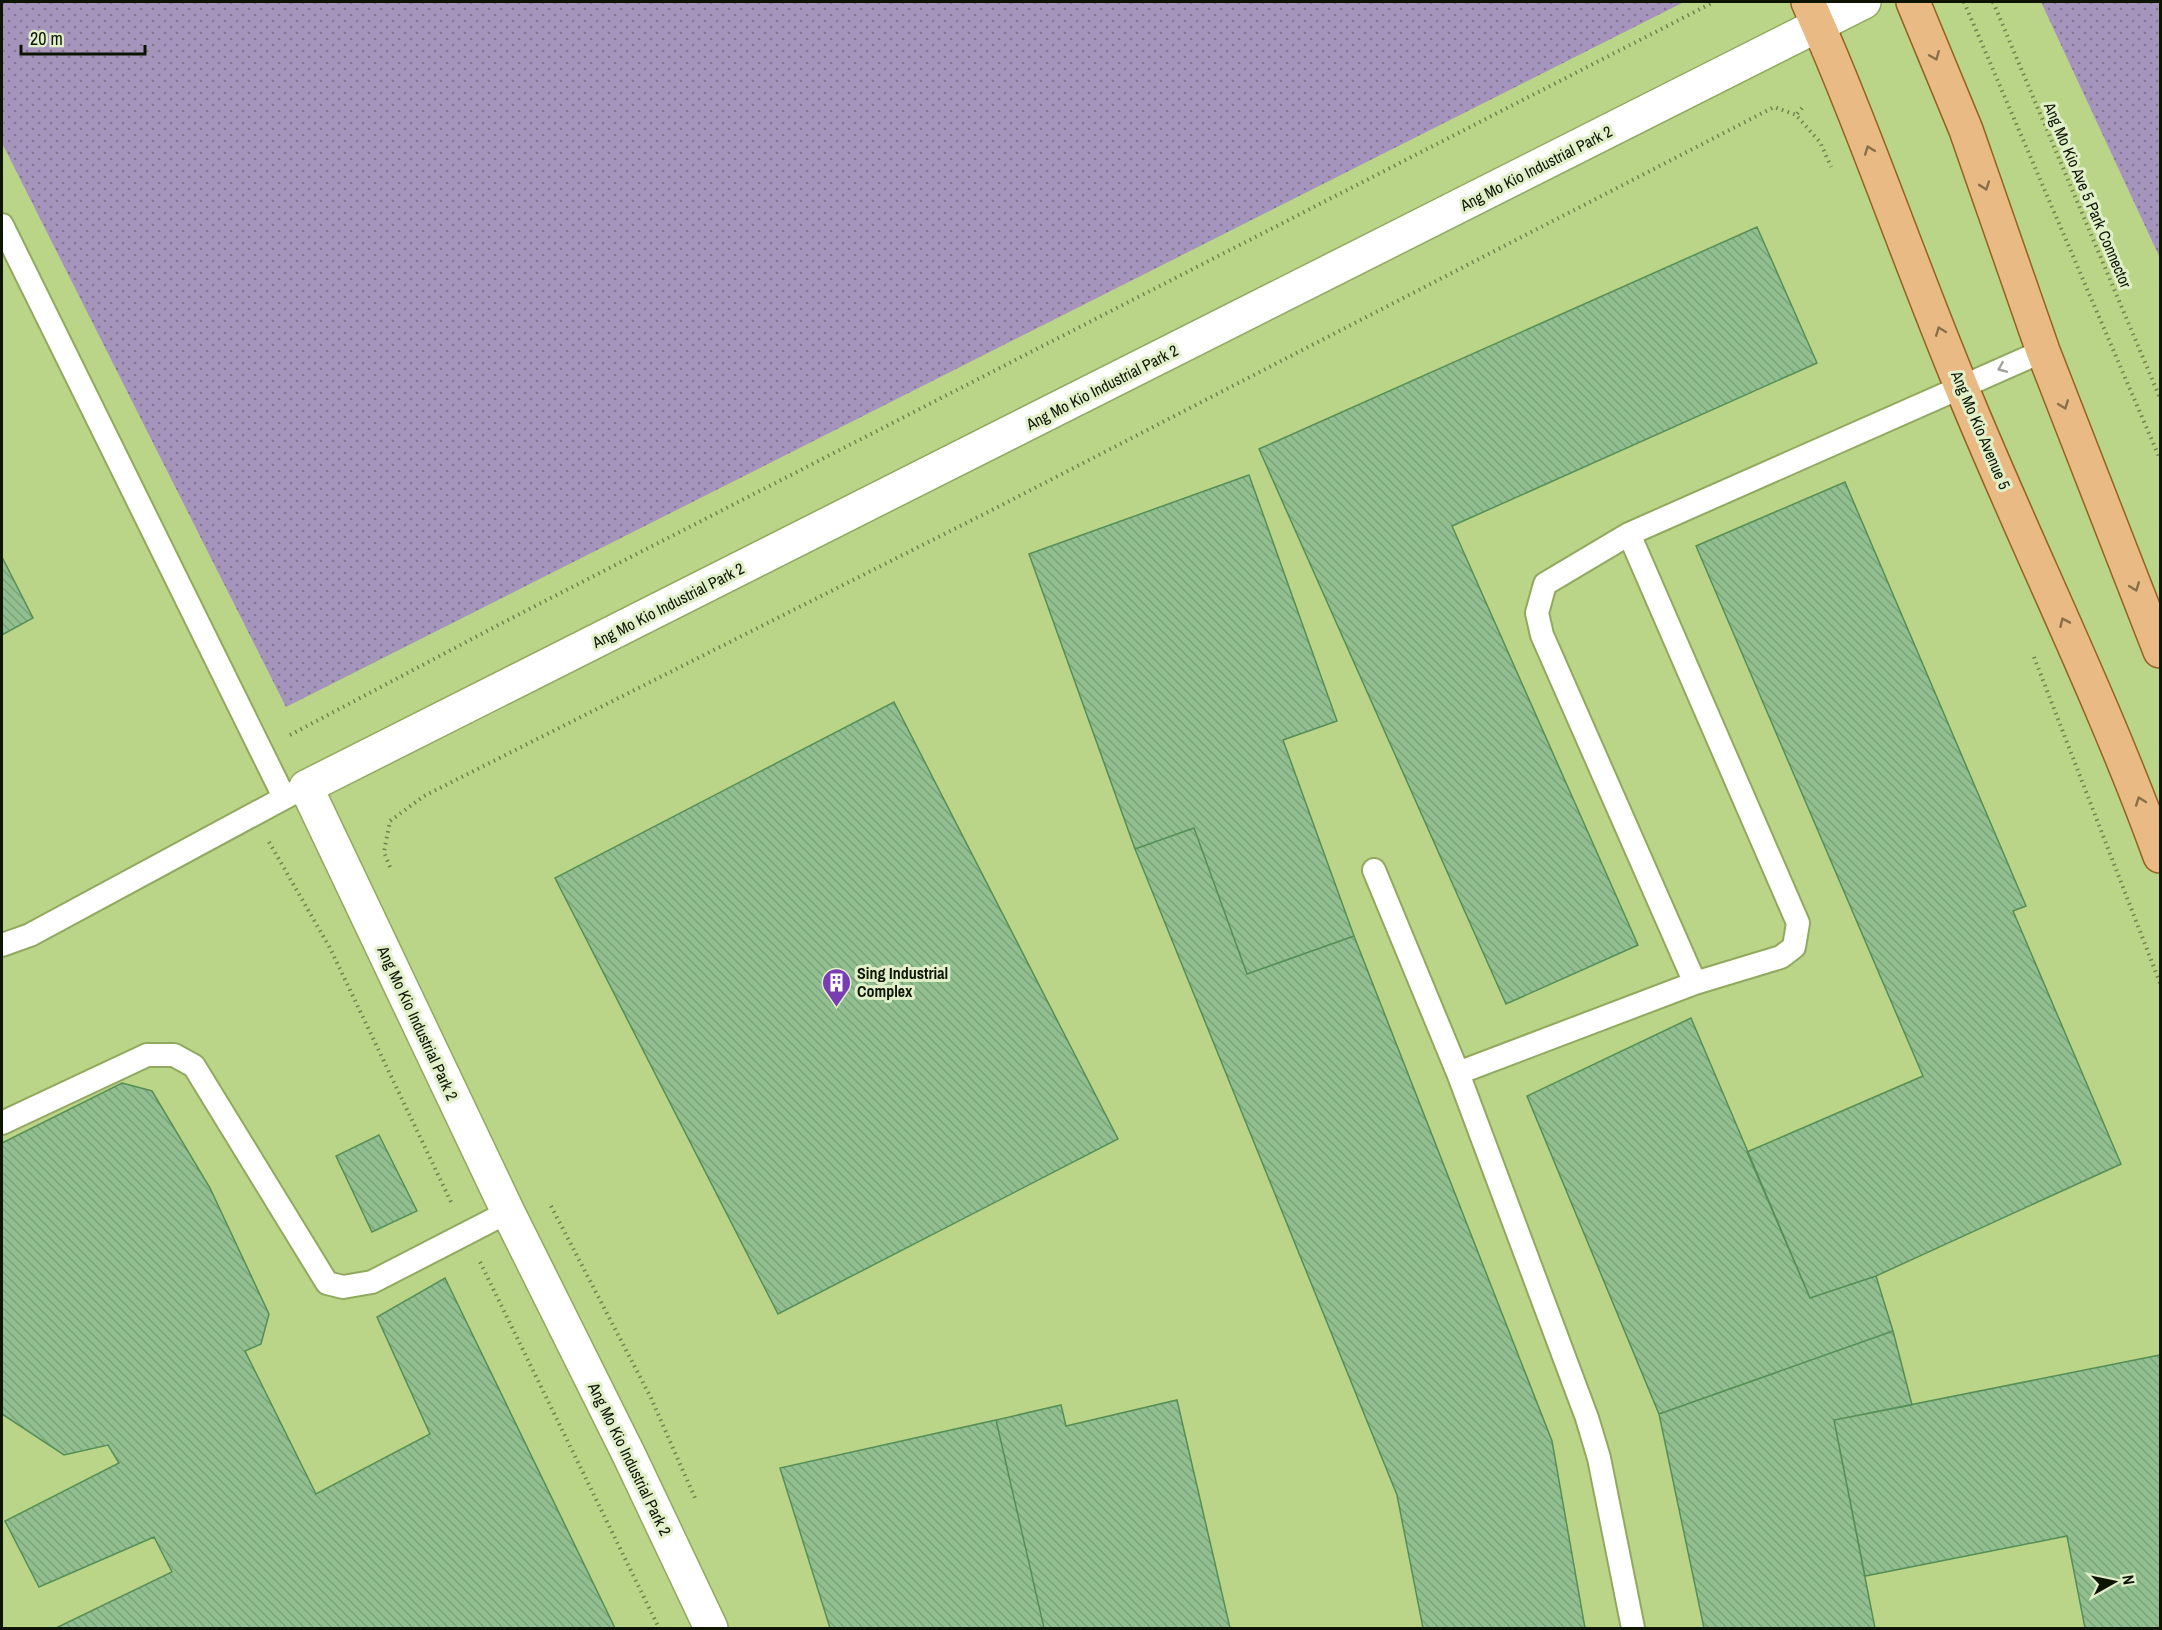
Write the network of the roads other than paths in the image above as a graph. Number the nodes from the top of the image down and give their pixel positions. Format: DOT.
graph roads {
  1 [pos="1864,2"];
  2 [pos="1913,2"];
  3 [pos="1813,13"];
  4 [pos="2,225"];
  5 [pos="2043,351"];
  6 [pos="1961,386"];
  7 [pos="1629,534"];
  8 [pos="2160,651"];
  9 [pos="295,792"];
  10 [pos="2160,856"];
  11 [pos="1374,870"];
  12 [pos="2,945"];
  13 [pos="1695,983"];
  14 [pos="1458,1073"];
  15 [pos="2,1123"];
  16 [pos="508,1212"];
  17 [pos="711,1629"];
  18 [pos="1632,1629"];
  1 -- 3 [label="street, Ang Mo Kio Industrial Park 2"];
  2 -- 5 [label="main road, one-way"];
  6 -- 3 [label="main road, Ang Mo Kio Avenue 5, one-way"];
  3 -- 9 [label="street, Ang Mo Kio Industrial Park 2"];
  4 -- 9 [label="lane"];
  5 -- 6 [label="lane, one-way"];
  5 -- 8 [label="main road, one-way"];
  6 -- 7 [label="lane"];
  10 -- 6 [label="main road, Ang Mo Kio Avenue 5, one-way"];
  7 -- 13 [label="lane"];
  7 -- 13 [label="lane"];
  9 -- 12 [label="lane"];
  9 -- 16 [label="street, Ang Mo Kio Industrial Park 2"];
  11 -- 14 [label="lane"];
  13 -- 14 [label="lane"];
  14 -- 18 [label="lane"];
  15 -- 16 [label="lane"];
  16 -- 17 [label="street, Ang Mo Kio Industrial Park 2"];
}
